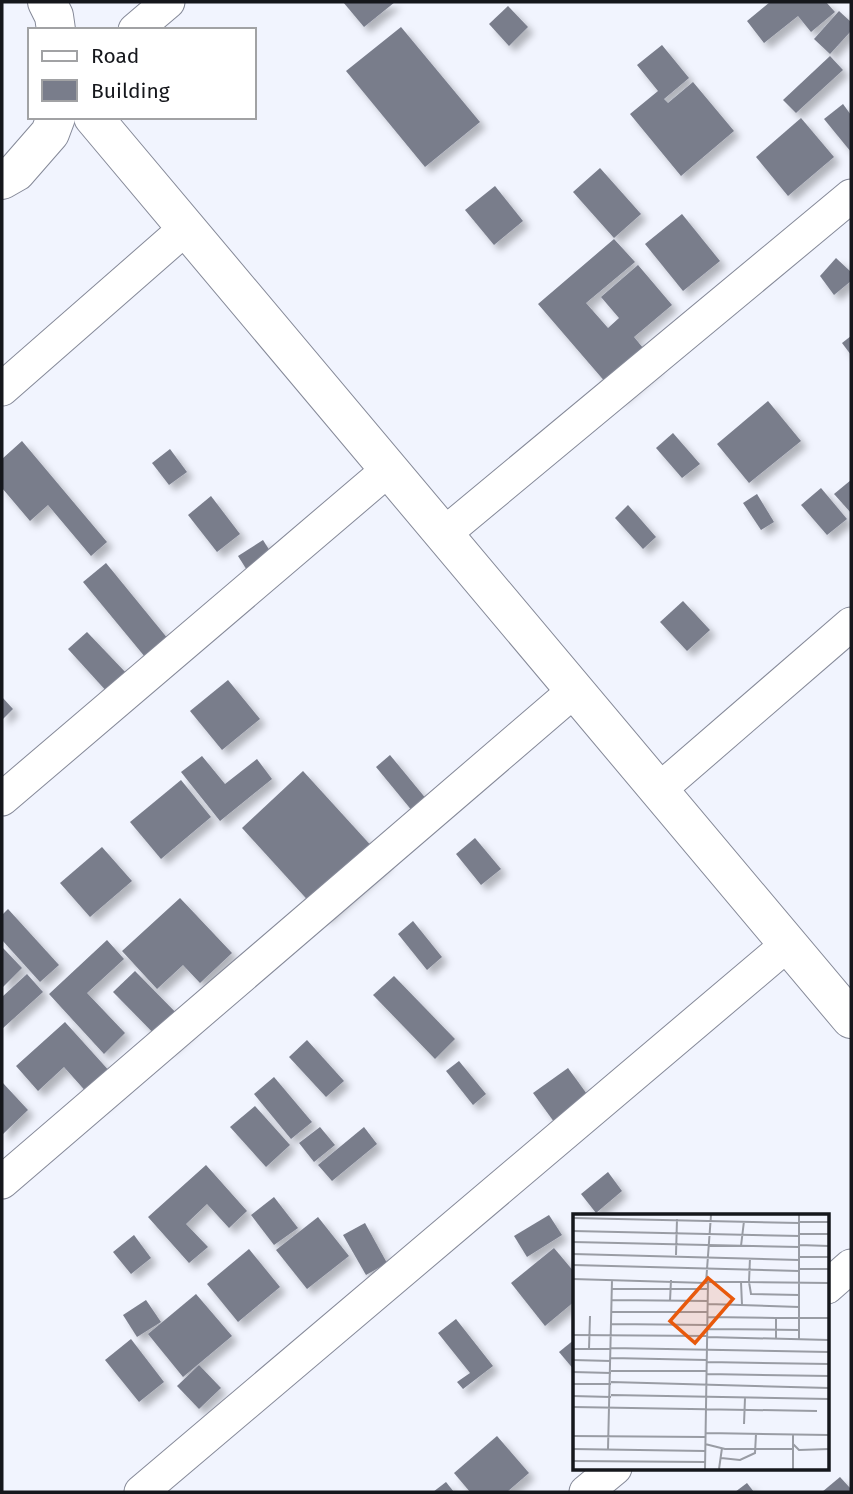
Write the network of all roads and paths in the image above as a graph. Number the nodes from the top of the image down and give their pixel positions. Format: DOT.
graph roads {
  1 [pos="47,2"];
  2 [pos="168,2"];
  3 [pos="56,28"];
  4 [pos="137,28"];
  5 [pos="55,119"];
  6 [pos="95,119"];
  7 [pos="2,180"];
  8 [pos="851,196"];
  9 [pos="186,228"];
  10 [pos="2,389"];
  11 [pos="389,469"];
  12 [pos="443,534"];
  13 [pos="851,624"];
  14 [pos="575,690"];
  15 [pos="659,790"];
  16 [pos="2,799"];
  17 [pos="788,944"];
  18 [pos="849,1011"];
  19 [pos="2,1182"];
  20 [pos="851,1266"];
  21 [pos="828,1286"];
  22 [pos="613,1470"];
  23 [pos="141,1492"];
  24 [pos="586,1492"];
  1 -- 3 [label="street"];
  2 -- 4 [label="street"];
  5 -- 7 [label="street"];
  6 -- 9 [label="street"];
  8 -- 12 [label="street"];
  9 -- 10 [label="street"];
  9 -- 11 [label="street"];
  11 -- 12 [label="street"];
  11 -- 16 [label="street"];
  12 -- 14 [label="street"];
  13 -- 15 [label="street"];
  14 -- 15 [label="street"];
  14 -- 19 [label="street"];
  15 -- 17 [label="street"];
  17 -- 18 [label="street"];
  17 -- 23 [label="street"];
  20 -- 21 [label="street"];
  22 -- 24 [label="street"];
}
